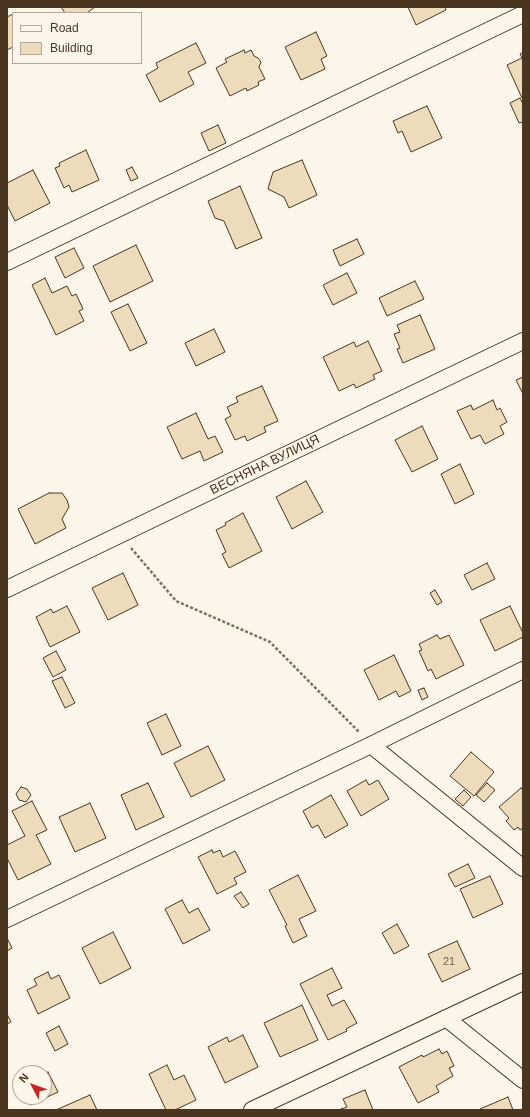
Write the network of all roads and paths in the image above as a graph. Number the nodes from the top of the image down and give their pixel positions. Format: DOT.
graph roads {
  1 [pos="523,14"];
  2 [pos="7,262"];
  3 [pos="523,341"];
  4 [pos="120,535"];
  5 [pos="7,589"];
  6 [pos="523,670"];
  7 [pos="372,745"];
  8 [pos="523,868"];
  9 [pos="7,919"];
  10 [pos="523,982"];
  11 [pos="446,1018"];
  12 [pos="523,1080"];
  13 [pos="252,1110"];
  1 -- 2 [label="street"];
  3 -- 4 [label="street, ВЕСНЯНА ВУЛИЦЯ"];
  4 -- 5 [label="street, ВЕСНЯНА ВУЛИЦЯ"];
  4 -- 7 [label="path"];
  6 -- 7 [label="street"];
  7 -- 8 [label="street"];
  7 -- 9 [label="street"];
  10 -- 11 [label="street"];
  11 -- 12 [label="street"];
  11 -- 13 [label="street"];
}
